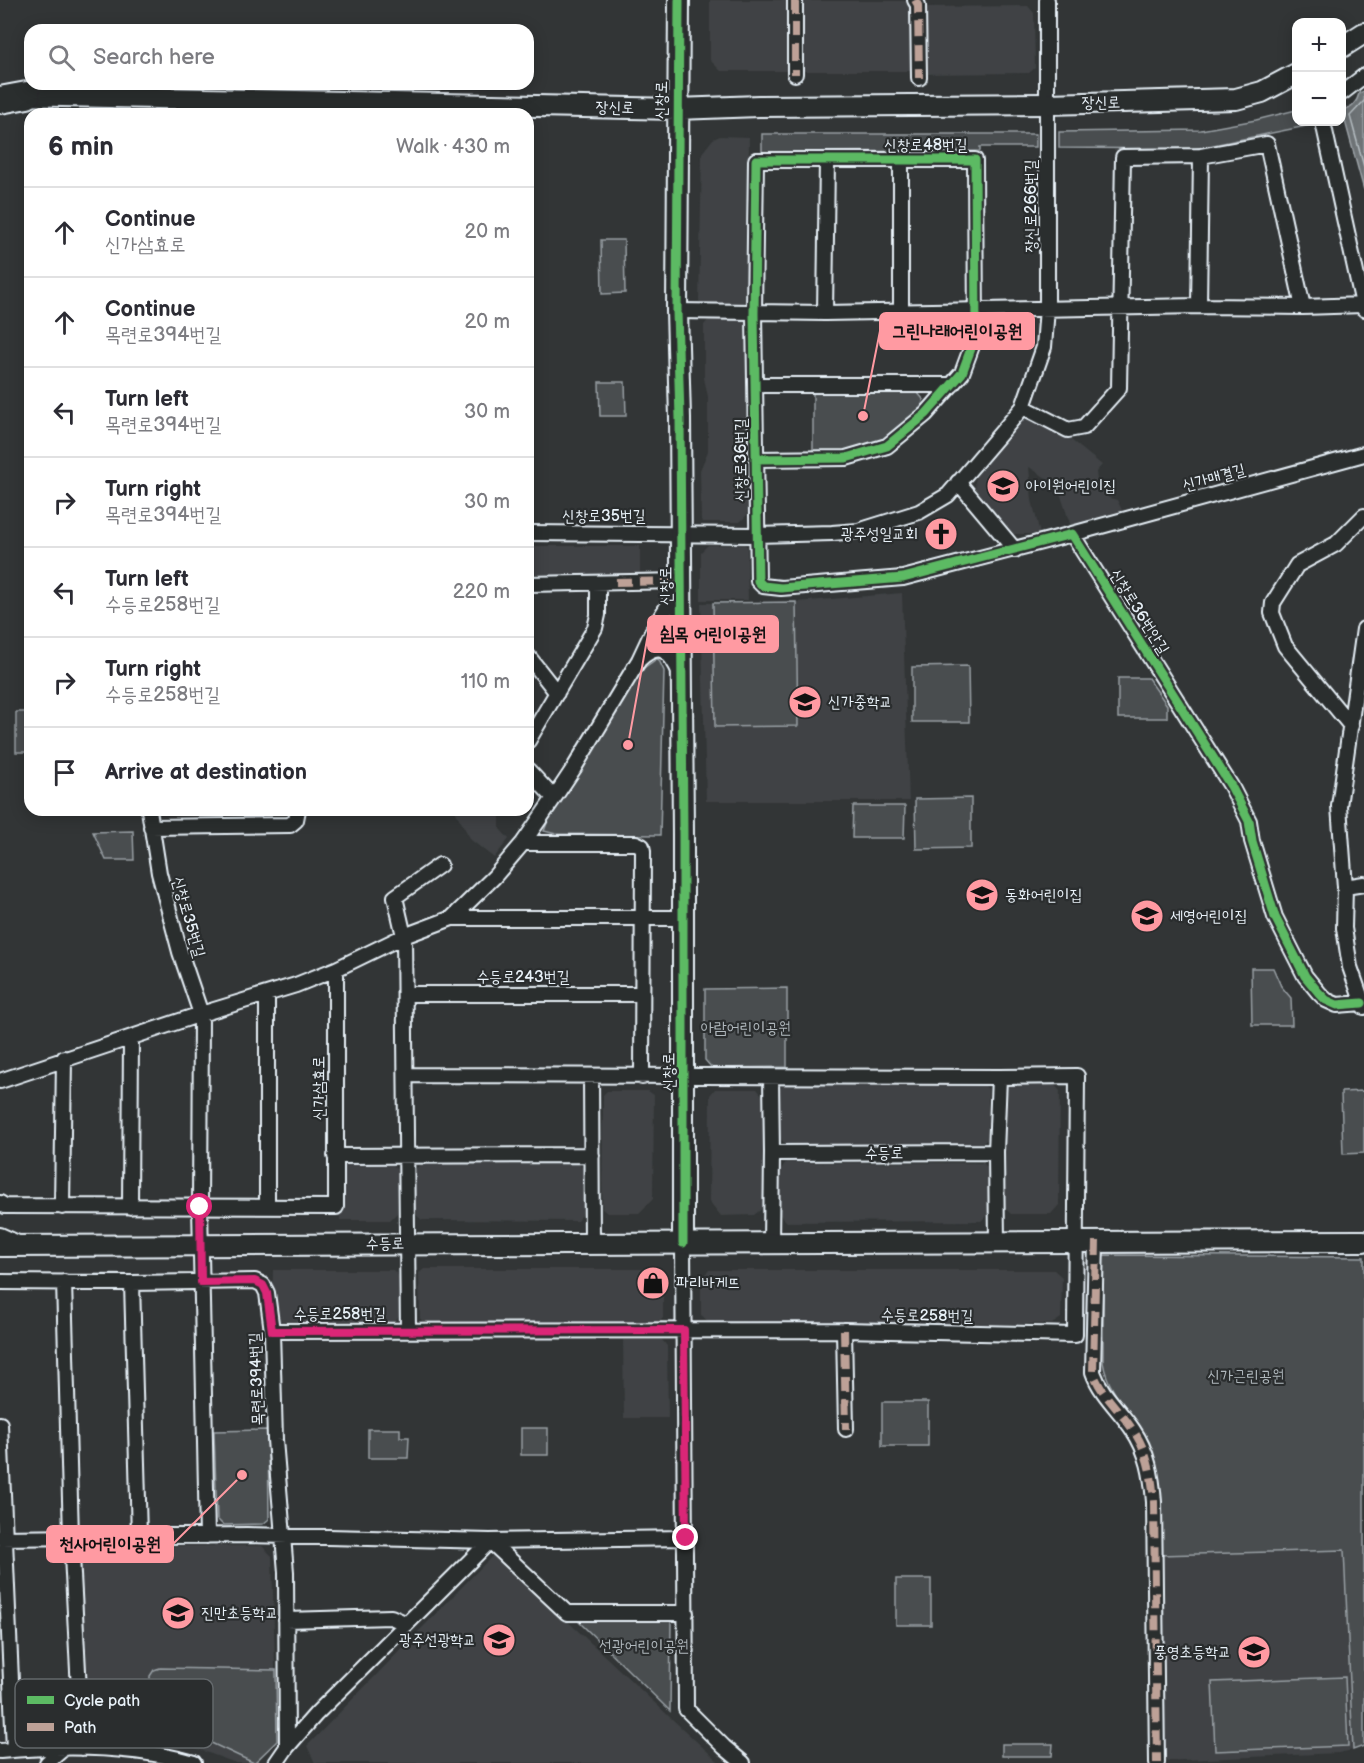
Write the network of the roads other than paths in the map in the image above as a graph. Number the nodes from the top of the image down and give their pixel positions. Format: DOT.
graph roads {
  1 [pos="679,0"];
  2 [pos="795,0"];
  3 [pos="915,0"];
  4 [pos="1047,0"];
  5 [pos="1364,33"];
  6 [pos="1346,43"];
  7 [pos="795,74"];
  8 [pos="1292,76"];
  9 [pos="1364,76"];
  10 [pos="919,78"];
  11 [pos="1346,89"];
  12 [pos="0,93"];
  13 [pos="27,95"];
  14 [pos="0,100"];
  15 [pos="1047,104"];
  16 [pos="677,109"];
  17 [pos="1324,126"];
  18 [pos="1201,156"];
  19 [pos="901,159"];
  20 [pos="827,160"];
  21 [pos="1199,306"];
  22 [pos="1303,307"];
  23 [pos="1364,307"];
  24 [pos="1047,308"];
  25 [pos="1120,308"];
  26 [pos="677,311"];
  27 [pos="977,311"];
  28 [pos="901,312"];
  29 [pos="825,313"];
  30 [pos="754,314"];
  31 [pos="756,385"];
  32 [pos="952,385"];
  33 [pos="1023,406"];
  34 [pos="1364,454"];
  35 [pos="756,459"];
  36 [pos="958,482"];
  37 [pos="1364,516"];
  38 [pos="534,533"];
  39 [pos="681,533"];
  40 [pos="1072,534"];
  41 [pos="756,535"];
  42 [pos="1015,550"];
  43 [pos="681,583"];
  44 [pos="534,584"];
  45 [pos="598,584"];
  46 [pos="1364,629"];
  47 [pos="639,660"];
  48 [pos="534,664"];
  49 [pos="681,675"];
  50 [pos="557,693"];
  51 [pos="1352,726"];
  52 [pos="534,731"];
  53 [pos="534,776"];
  54 [pos="554,798"];
  55 [pos="150,816"];
  56 [pos="297,816"];
  57 [pos="151,827"];
  58 [pos="523,843"];
  59 [pos="440,866"];
  60 [pos="1364,884"];
  61 [pos="1345,887"];
  62 [pos="452,918"];
  63 [pos="643,918"];
  64 [pos="682,918"];
  65 [pos="404,936"];
  66 [pos="336,969"];
  67 [pos="405,994"];
  68 [pos="642,994"];
  69 [pos="267,995"];
  70 [pos="1363,1005"];
  71 [pos="201,1014"];
  72 [pos="131,1038"];
  73 [pos="63,1058"];
  74 [pos="406,1075"];
  75 [pos="591,1076"];
  76 [pos="642,1077"];
  77 [pos="684,1077"];
  78 [pos="771,1077"];
  79 [pos="999,1077"];
  80 [pos="0,1081"];
  81 [pos="996,1152"];
  82 [pos="772,1153"];
  83 [pos="407,1155"];
  84 [pos="592,1155"];
  85 [pos="335,1156"];
  86 [pos="0,1203"];
  87 [pos="62,1207"];
  88 [pos="130,1207"];
  89 [pos="200,1207"];
  90 [pos="267,1208"];
  91 [pos="0,1235"];
  92 [pos="1087,1241"];
  93 [pos="1364,1241"];
  94 [pos="592,1243"];
  95 [pos="997,1243"];
  96 [pos="406,1244"];
  97 [pos="683,1244"];
  98 [pos="771,1244"];
  99 [pos="201,1245"];
  100 [pos="24,1246"];
  101 [pos="0,1248"];
  102 [pos="0,1282"];
  103 [pos="64,1282"];
  104 [pos="201,1282"];
  105 [pos="132,1283"];
  106 [pos="408,1330"];
  107 [pos="684,1330"];
  108 [pos="844,1330"];
  109 [pos="272,1331"];
  110 [pos="0,1424"];
  111 [pos="846,1429"];
  112 [pos="71,1536"];
  113 [pos="139,1536"];
  114 [pos="207,1536"];
  115 [pos="283,1536"];
  116 [pos="3,1538"];
  117 [pos="686,1538"];
  118 [pos="490,1541"];
  119 [pos="686,1613"];
  120 [pos="286,1620"];
  121 [pos="407,1624"];
  122 [pos="78,1679"];
  123 [pos="287,1747"];
  124 [pos="64,1748"];
  125 [pos="82,1748"];
  126 [pos="7,1751"];
  127 [pos="46,1763"];
  128 [pos="194,1763"];
  129 [pos="276,1763"];
  130 [pos="743,1763"];
  131 [pos="1157,1763"];
  1 -- 16 [label="main road, 신창로"];
  2 -- 7 [label="street"];
  3 -- 10 [label="street"];
  4 -- 15 [label="street, 장신로266번길"];
  5 -- 6 [label="main road"];
  8 -- 15 [label="main road, 장신로"];
  9 -- 11 [label="street"];
  12 -- 13 [label="highway"];
  13 -- 14 [label="highway"];
  13 -- 16 [label="main road, 장신로"];
  15 -- 16 [label="main road, 장신로"];
  15 -- 24 [label="street, 장신로266번길"];
  16 -- 26 [label="main road, 신창로"];
  17 -- 23 [label="street"];
  18 -- 21 [label="street"];
  18 -- 22 [label="street"];
  18 -- 25 [label="street"];
  19 -- 20 [label="street, 신창로48번길"];
  19 -- 27 [label="street, 신창로48번길"];
  19 -- 28 [label="street, 신창로48번길"];
  20 -- 29 [label="street"];
  20 -- 30 [label="street, 신창로48번길"];
  21 -- 22 [label="street"];
  21 -- 25 [label="street"];
  22 -- 23 [label="street"];
  24 -- 25 [label="street"];
  24 -- 27 [label="street"];
  24 -- 33 [label="street"];
  25 -- 33 [label="street"];
  26 -- 30 [label="street"];
  26 -- 39 [label="main road, 신창로"];
  27 -- 28 [label="street"];
  27 -- 32 [label="street, 신창로48번길"];
  28 -- 29 [label="street"];
  29 -- 30 [label="street"];
  30 -- 31 [label="street, 신창로48번길"];
  31 -- 32 [label="street"];
  31 -- 35 [label="street, 신창로36번길"];
  32 -- 35 [label="street, 신창로48번길"];
  33 -- 36 [label="street"];
  34 -- 40 [label="street, 신가매결길"];
  35 -- 41 [label="street, 신창로36번길"];
  36 -- 41 [label="street"];
  36 -- 42 [label="street"];
  37 -- 51 [label="street"];
  38 -- 39 [label="street, 신창로35번길"];
  39 -- 41 [label="street"];
  39 -- 43 [label="main road, 신창로"];
  40 -- 42 [label="street"];
  40 -- 70 [label="street, 신창로36번안길"];
  41 -- 42 [label="street"];
  43 -- 45 [label="street"];
  43 -- 47 [label="street"];
  43 -- 49 [label="main road, 신창로"];
  44 -- 45 [label="street"];
  45 -- 50 [label="street"];
  46 -- 51 [label="street"];
  47 -- 49 [label="street"];
  47 -- 54 [label="street"];
  48 -- 50 [label="street"];
  49 -- 64 [label="main road, 신창로"];
  50 -- 52 [label="street"];
  51 -- 61 [label="street"];
  53 -- 54 [label="street"];
  54 -- 58 [label="street"];
  55 -- 57 [label="street, 신창로35번길"];
  56 -- 57 [label="street"];
  57 -- 71 [label="street, 신창로35번길"];
  58 -- 62 [label="street"];
  58 -- 63 [label="street"];
  59 -- 65 [label="street"];
  60 -- 61 [label="street"];
  61 -- 70 [label="street"];
  62 -- 63 [label="street"];
  62 -- 65 [label="street"];
  63 -- 64 [label="street"];
  63 -- 68 [label="street"];
  64 -- 77 [label="main road, 신창로"];
  65 -- 66 [label="street"];
  65 -- 67 [label="street"];
  66 -- 69 [label="street"];
  66 -- 85 [label="street, 신가삼효로"];
  67 -- 68 [label="street, 수등로243번길"];
  67 -- 74 [label="street"];
  68 -- 76 [label="street"];
  69 -- 71 [label="street"];
  69 -- 90 [label="street"];
  71 -- 72 [label="street"];
  71 -- 89 [label="street"];
  72 -- 73 [label="street"];
  72 -- 88 [label="street"];
  73 -- 80 [label="street"];
  73 -- 87 [label="street"];
  74 -- 75 [label="street"];
  74 -- 83 [label="street"];
  75 -- 76 [label="street"];
  75 -- 84 [label="street"];
  76 -- 77 [label="street"];
  77 -- 78 [label="street, 신창로"];
  77 -- 97 [label="main road, 신창로"];
  78 -- 79 [label="street, 신창로"];
  78 -- 82 [label="street"];
  79 -- 81 [label="street"];
  79 -- 92 [label="street, 신창로"];
  81 -- 82 [label="street, 수등로"];
  81 -- 95 [label="street"];
  82 -- 98 [label="street"];
  83 -- 84 [label="street"];
  83 -- 85 [label="street"];
  83 -- 96 [label="street"];
  84 -- 94 [label="street"];
  85 -- 90 [label="street, 신가삼효로"];
  86 -- 87 [label="street"];
  87 -- 88 [label="street"];
  88 -- 89 [label="street"];
  89 -- 90 [label="street"];
  89 -- 99 [label="street"];
  91 -- 100 [label="street"];
  92 -- 93 [label="main road, 수등로"];
  92 -- 95 [label="main road, 수등로"];
  92 -- 108 [label="street, 수등로258번길"];
  92 -- 131 [label="street"];
  94 -- 96 [label="main road, 수등로"];
  94 -- 97 [label="main road, 수등로"];
  95 -- 98 [label="main road, 수등로"];
  96 -- 99 [label="main road, 수등로"];
  96 -- 106 [label="street, 수등로258번길"];
  97 -- 98 [label="main road, 수등로"];
  97 -- 107 [label="street"];
  99 -- 100 [label="main road, 수등로"];
  99 -- 104 [label="street"];
  100 -- 101 [label="main road, 수등로"];
  102 -- 103 [label="street, 목련로394번길"];
  103 -- 105 [label="street, 목련로394번길"];
  103 -- 112 [label="street"];
  104 -- 105 [label="street, 목련로394번길"];
  104 -- 109 [label="street, 목련로394번길"];
  104 -- 114 [label="street"];
  105 -- 113 [label="street"];
  106 -- 107 [label="street, 수등로258번길"];
  106 -- 109 [label="street, 수등로258번길"];
  107 -- 108 [label="street, 수등로258번길"];
  107 -- 117 [label="street"];
  108 -- 111 [label="street"];
  109 -- 115 [label="street, 목련로394번길"];
  110 -- 116 [label="street"];
  112 -- 113 [label="street"];
  112 -- 116 [label="street"];
  112 -- 122 [label="street"];
  113 -- 114 [label="street"];
  114 -- 115 [label="street"];
  115 -- 118 [label="street"];
  115 -- 120 [label="street, 목련로394번길"];
  116 -- 126 [label="street"];
  117 -- 118 [label="street"];
  117 -- 119 [label="street"];
  118 -- 119 [label="street"];
  118 -- 121 [label="street"];
  119 -- 130 [label="street"];
  120 -- 121 [label="street"];
  120 -- 123 [label="street, 목련로394번길"];
  121 -- 123 [label="street"];
  123 -- 129 [label="street"];
  124 -- 125 [label="street"];
  124 -- 126 [label="street"];
  124 -- 127 [label="street"];
  125 -- 128 [label="street"];
}
